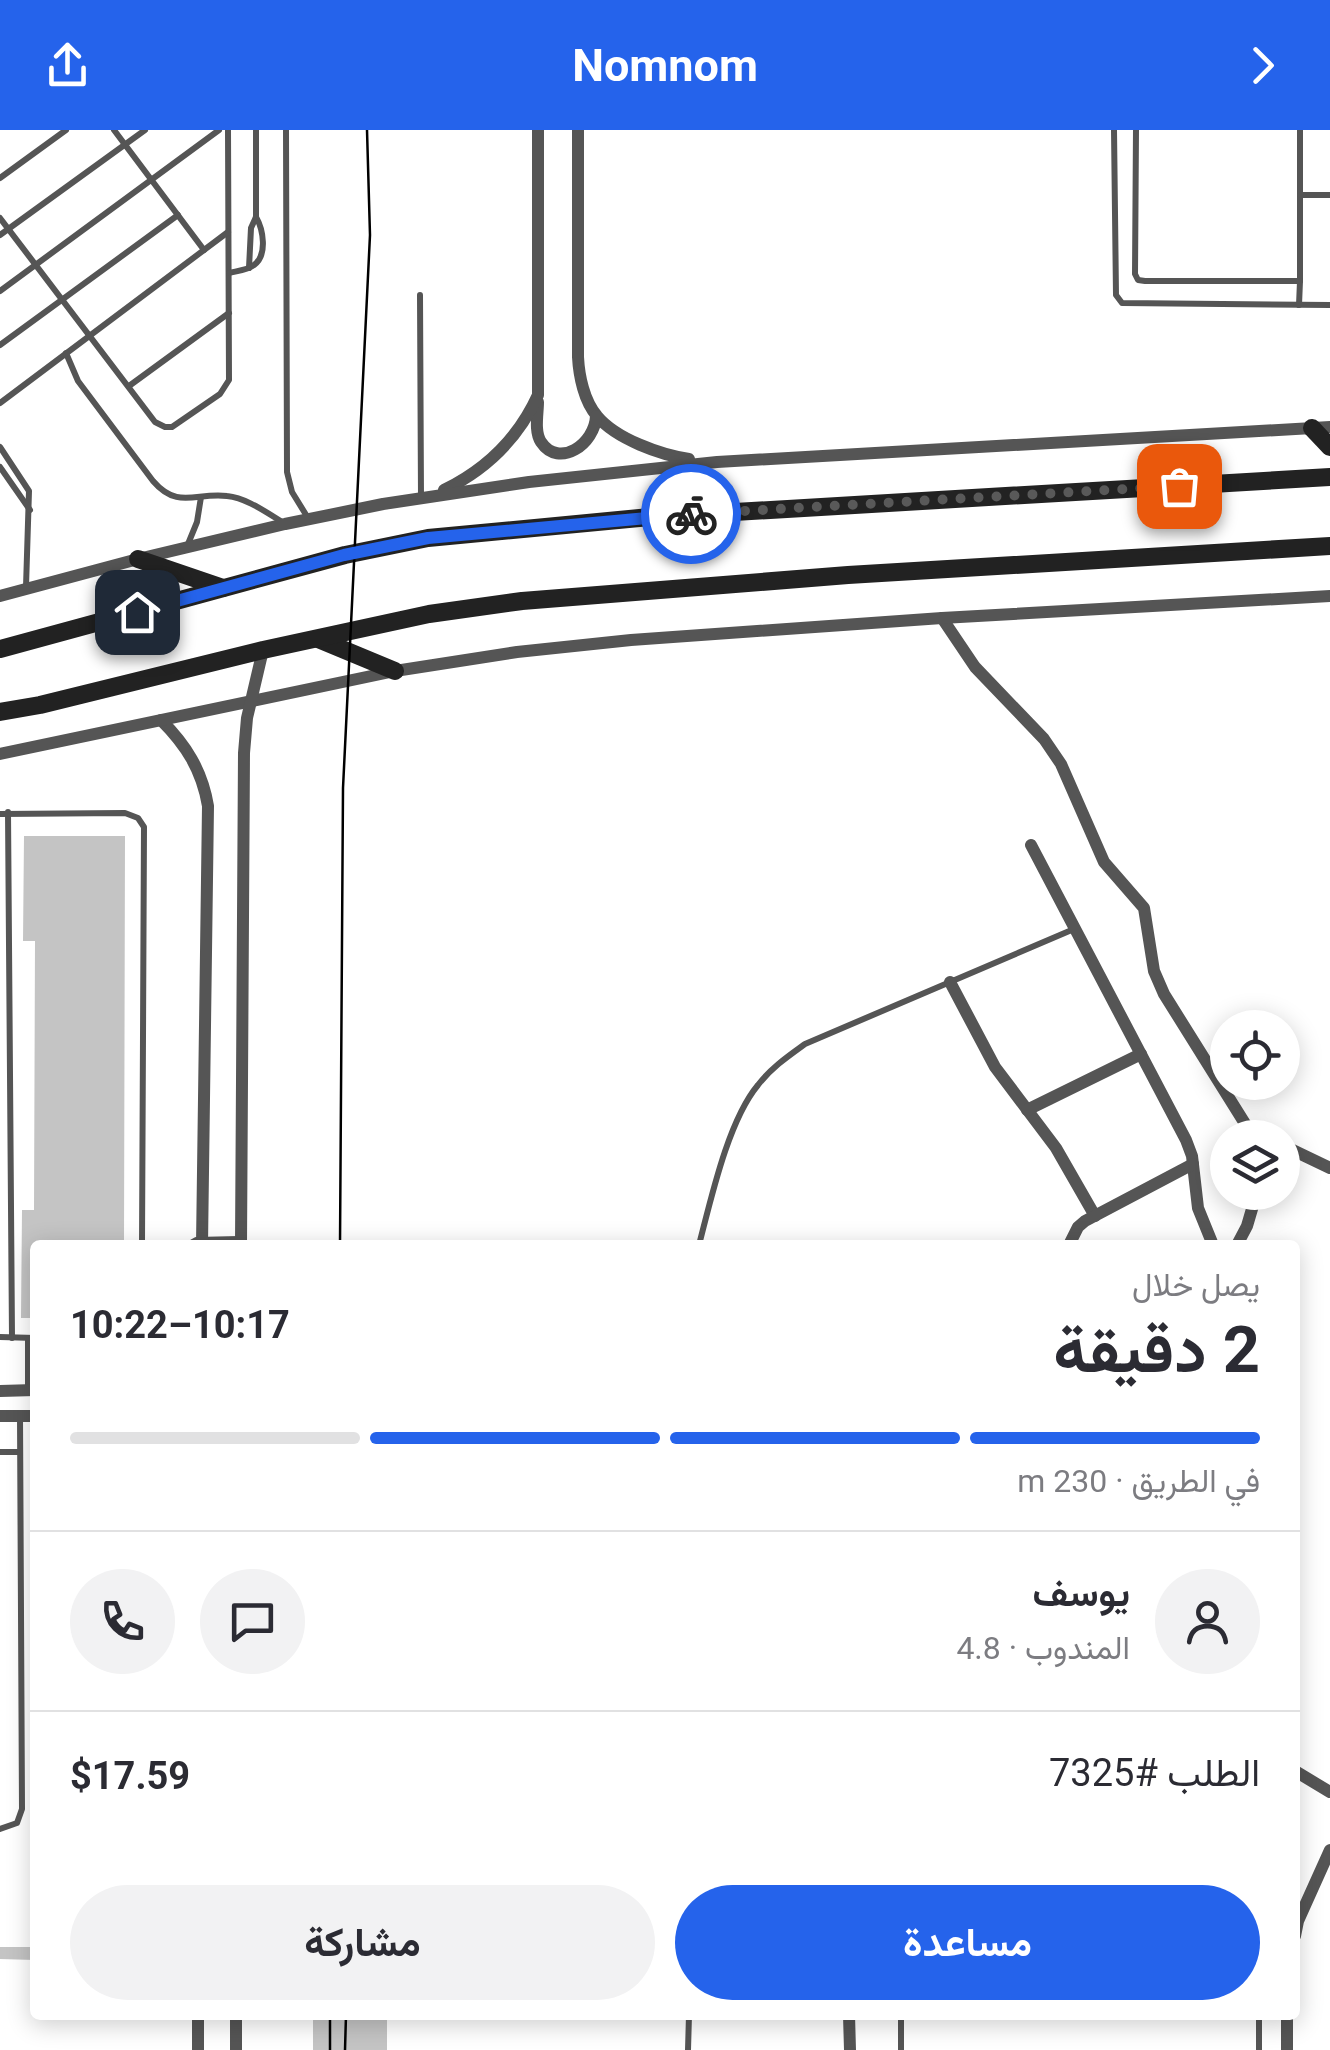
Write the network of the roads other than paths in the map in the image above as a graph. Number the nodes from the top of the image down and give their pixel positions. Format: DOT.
graph roads {
  1 [pos="66,130"];
  2 [pos="114,130"];
  3 [pos="144,130"];
  4 [pos="220,130"];
  5 [pos="228,130"];
  6 [pos="256,130"];
  7 [pos="286,130"];
  8 [pos="538,130"];
  9 [pos="578,130"];
  10 [pos="1114,130"];
  11 [pos="1136,130"];
  12 [pos="1300,130"];
  13 [pos="125,144"];
  14 [pos="0,178"];
  15 [pos="152,180"];
  16 [pos="1300,195"];
  17 [pos="1330,195"];
  18 [pos="178,215"];
  19 [pos="0,218"];
  20 [pos="8,229"];
  21 [pos="229,231"];
  22 [pos="0,235"];
  23 [pos="204,250"];
  24 [pos="36,265"];
  25 [pos="229,273"];
  26 [pos="1300,281"];
  27 [pos="0,291"];
  28 [pos="420,296"];
  29 [pos="62,299"];
  30 [pos="1300,305"];
  31 [pos="1330,305"];
  32 [pos="230,312"];
  33 [pos="90,335"];
  34 [pos="0,345"];
  35 [pos="66,353"];
  36 [pos="129,386"];
  37 [pos="538,394"];
  38 [pos="0,403"];
  39 [pos="596,416"];
  40 [pos="1321,428"];
  41 [pos="1330,446"];
  42 [pos="0,448"];
  43 [pos="717,462"];
  44 [pos="0,467"];
  45 [pos="1330,477"];
  46 [pos="201,497"];
  47 [pos="421,498"];
  48 [pos="30,510"];
  49 [pos="309,519"];
  50 [pos="286,524"];
  51 [pos="1330,546"];
  52 [pos="186,547"];
  53 [pos="138,558"];
  54 [pos="224,588"];
  55 [pos="26,590"];
  56 [pos="0,596"];
  57 [pos="1330,596"];
  58 [pos="942,618"];
  59 [pos="317,638"];
  60 [pos="0,649"];
  61 [pos="263,650"];
  62 [pos="395,671"];
  63 [pos="251,701"];
  64 [pos="1,715"];
  65 [pos="161,720"];
  66 [pos="0,754"];
  67 [pos="4,813"];
  68 [pos="1031,844"];
  69 [pos="1075,929"];
  70 [pos="950,982"];
  71 [pos="1141,1054"];
  72 [pos="1027,1110"];
  73 [pos="1243,1120"];
  74 [pos="1300,1154"];
  75 [pos="1193,1164"];
  76 [pos="1330,1168"];
  77 [pos="1252,1210"];
  78 [pos="1095,1216"];
  79 [pos="142,1240"];
  80 [pos="202,1240"];
  81 [pos="241,1240"];
  82 [pos="700,1240"];
  83 [pos="1072,1240"];
  84 [pos="1211,1240"];
  85 [pos="1240,1240"];
  86 [pos="0,1338"];
  87 [pos="12,1338"];
  88 [pos="30,1338"];
  89 [pos="30,1390"];
  90 [pos="0,1391"];
  91 [pos="0,1416"];
  92 [pos="20,1416"];
  93 [pos="30,1416"];
  94 [pos="0,1452"];
  95 [pos="20,1452"];
  96 [pos="1300,1775"];
  97 [pos="1330,1792"];
  98 [pos="0,1829"];
  99 [pos="1330,1850"];
  100 [pos="1300,1912"];
  101 [pos="198,2020"];
  102 [pos="236,2020"];
  103 [pos="688,2020"];
  104 [pos="849,2020"];
  105 [pos="901,2020"];
  106 [pos="1258,2020"];
  107 [pos="1287,2020"];
  108 [pos="198,2050"];
  109 [pos="236,2050"];
  110 [pos="688,2050"];
  111 [pos="850,2050"];
  112 [pos="901,2050"];
  113 [pos="1259,2050"];
  114 [pos="1287,2050"];
  1 -- 14 [label="lane"];
  2 -- 13 [label="lane"];
  3 -- 13 [label="lane"];
  4 -- 15 [label="lane"];
  5 -- 21 [label="lane"];
  6 -- 25 [label="lane"];
  7 -- 49 [label="lane"];
  8 -- 37 [label="street"];
  9 -- 39 [label="street"];
  10 -- 30 [label="lane"];
  11 -- 26 [label="lane"];
  12 -- 16 [label="lane"];
  13 -- 15 [label="lane"];
  13 -- 20 [label="lane"];
  15 -- 18 [label="lane"];
  15 -- 24 [label="lane"];
  16 -- 17 [label="lane"];
  16 -- 26 [label="lane"];
  18 -- 23 [label="lane"];
  18 -- 29 [label="lane"];
  19 -- 20 [label="lane"];
  20 -- 22 [label="lane"];
  20 -- 24 [label="lane"];
  21 -- 23 [label="lane"];
  21 -- 25 [label="lane"];
  23 -- 33 [label="lane"];
  24 -- 27 [label="lane"];
  24 -- 29 [label="lane"];
  25 -- 32 [label="lane"];
  26 -- 30 [label="lane"];
  28 -- 47 [label="lane"];
  29 -- 33 [label="lane"];
  29 -- 34 [label="lane"];
  30 -- 31 [label="lane"];
  32 -- 36 [label="lane"];
  32 -- 36 [label="lane"];
  33 -- 35 [label="lane"];
  33 -- 36 [label="lane"];
  35 -- 38 [label="lane"];
  35 -- 46 [label="lane"];
  37 -- 39 [label="street"];
  37 -- 47 [label="street"];
  39 -- 43 [label="street"];
  40 -- 41 [label="main road"];
  40 -- 43 [label="street"];
  42 -- 48 [label="lane"];
  43 -- 47 [label="street"];
  44 -- 48 [label="lane"];
  45 -- 54 [label="main road"];
  46 -- 50 [label="lane"];
  46 -- 52 [label="lane"];
  47 -- 49 [label="street"];
  48 -- 55 [label="lane"];
  49 -- 50 [label="street"];
  50 -- 52 [label="street"];
  51 -- 59 [label="main road"];
  52 -- 53 [label="street"];
  53 -- 54 [label="main road"];
  53 -- 55 [label="street"];
  54 -- 60 [label="main road"];
  55 -- 56 [label="street"];
  57 -- 58 [label="street"];
  58 -- 62 [label="street"];
  58 -- 73 [label="street"];
  59 -- 61 [label="main road"];
  59 -- 62 [label="main road"];
  61 -- 63 [label="street"];
  61 -- 64 [label="main road"];
  62 -- 63 [label="street"];
  63 -- 65 [label="street"];
  63 -- 81 [label="street"];
  65 -- 66 [label="street"];
  65 -- 80 [label="street"];
  67 -- 79 [label="lane"];
  67 -- 87 [label="lane"];
  68 -- 69 [label="street"];
  69 -- 70 [label="lane"];
  69 -- 71 [label="street"];
  70 -- 72 [label="street"];
  70 -- 82 [label="lane"];
  71 -- 72 [label="street"];
  71 -- 75 [label="street"];
  72 -- 78 [label="street"];
  74 -- 76 [label="street"];
  75 -- 78 [label="street"];
  75 -- 84 [label="street"];
  77 -- 85 [label="street"];
  78 -- 83 [label="street"];
  86 -- 87 [label="lane"];
  87 -- 88 [label="lane"];
  89 -- 90 [label="street"];
  91 -- 92 [label="street"];
  92 -- 93 [label="street"];
  92 -- 95 [label="lane"];
  94 -- 95 [label="lane"];
  95 -- 98 [label="lane"];
  96 -- 97 [label="street"];
  99 -- 100 [label="street"];
  101 -- 108 [label="street"];
  102 -- 109 [label="street"];
  103 -- 110 [label="lane"];
  104 -- 111 [label="street"];
  105 -- 112 [label="lane"];
  106 -- 113 [label="lane"];
  107 -- 114 [label="street"];
}
